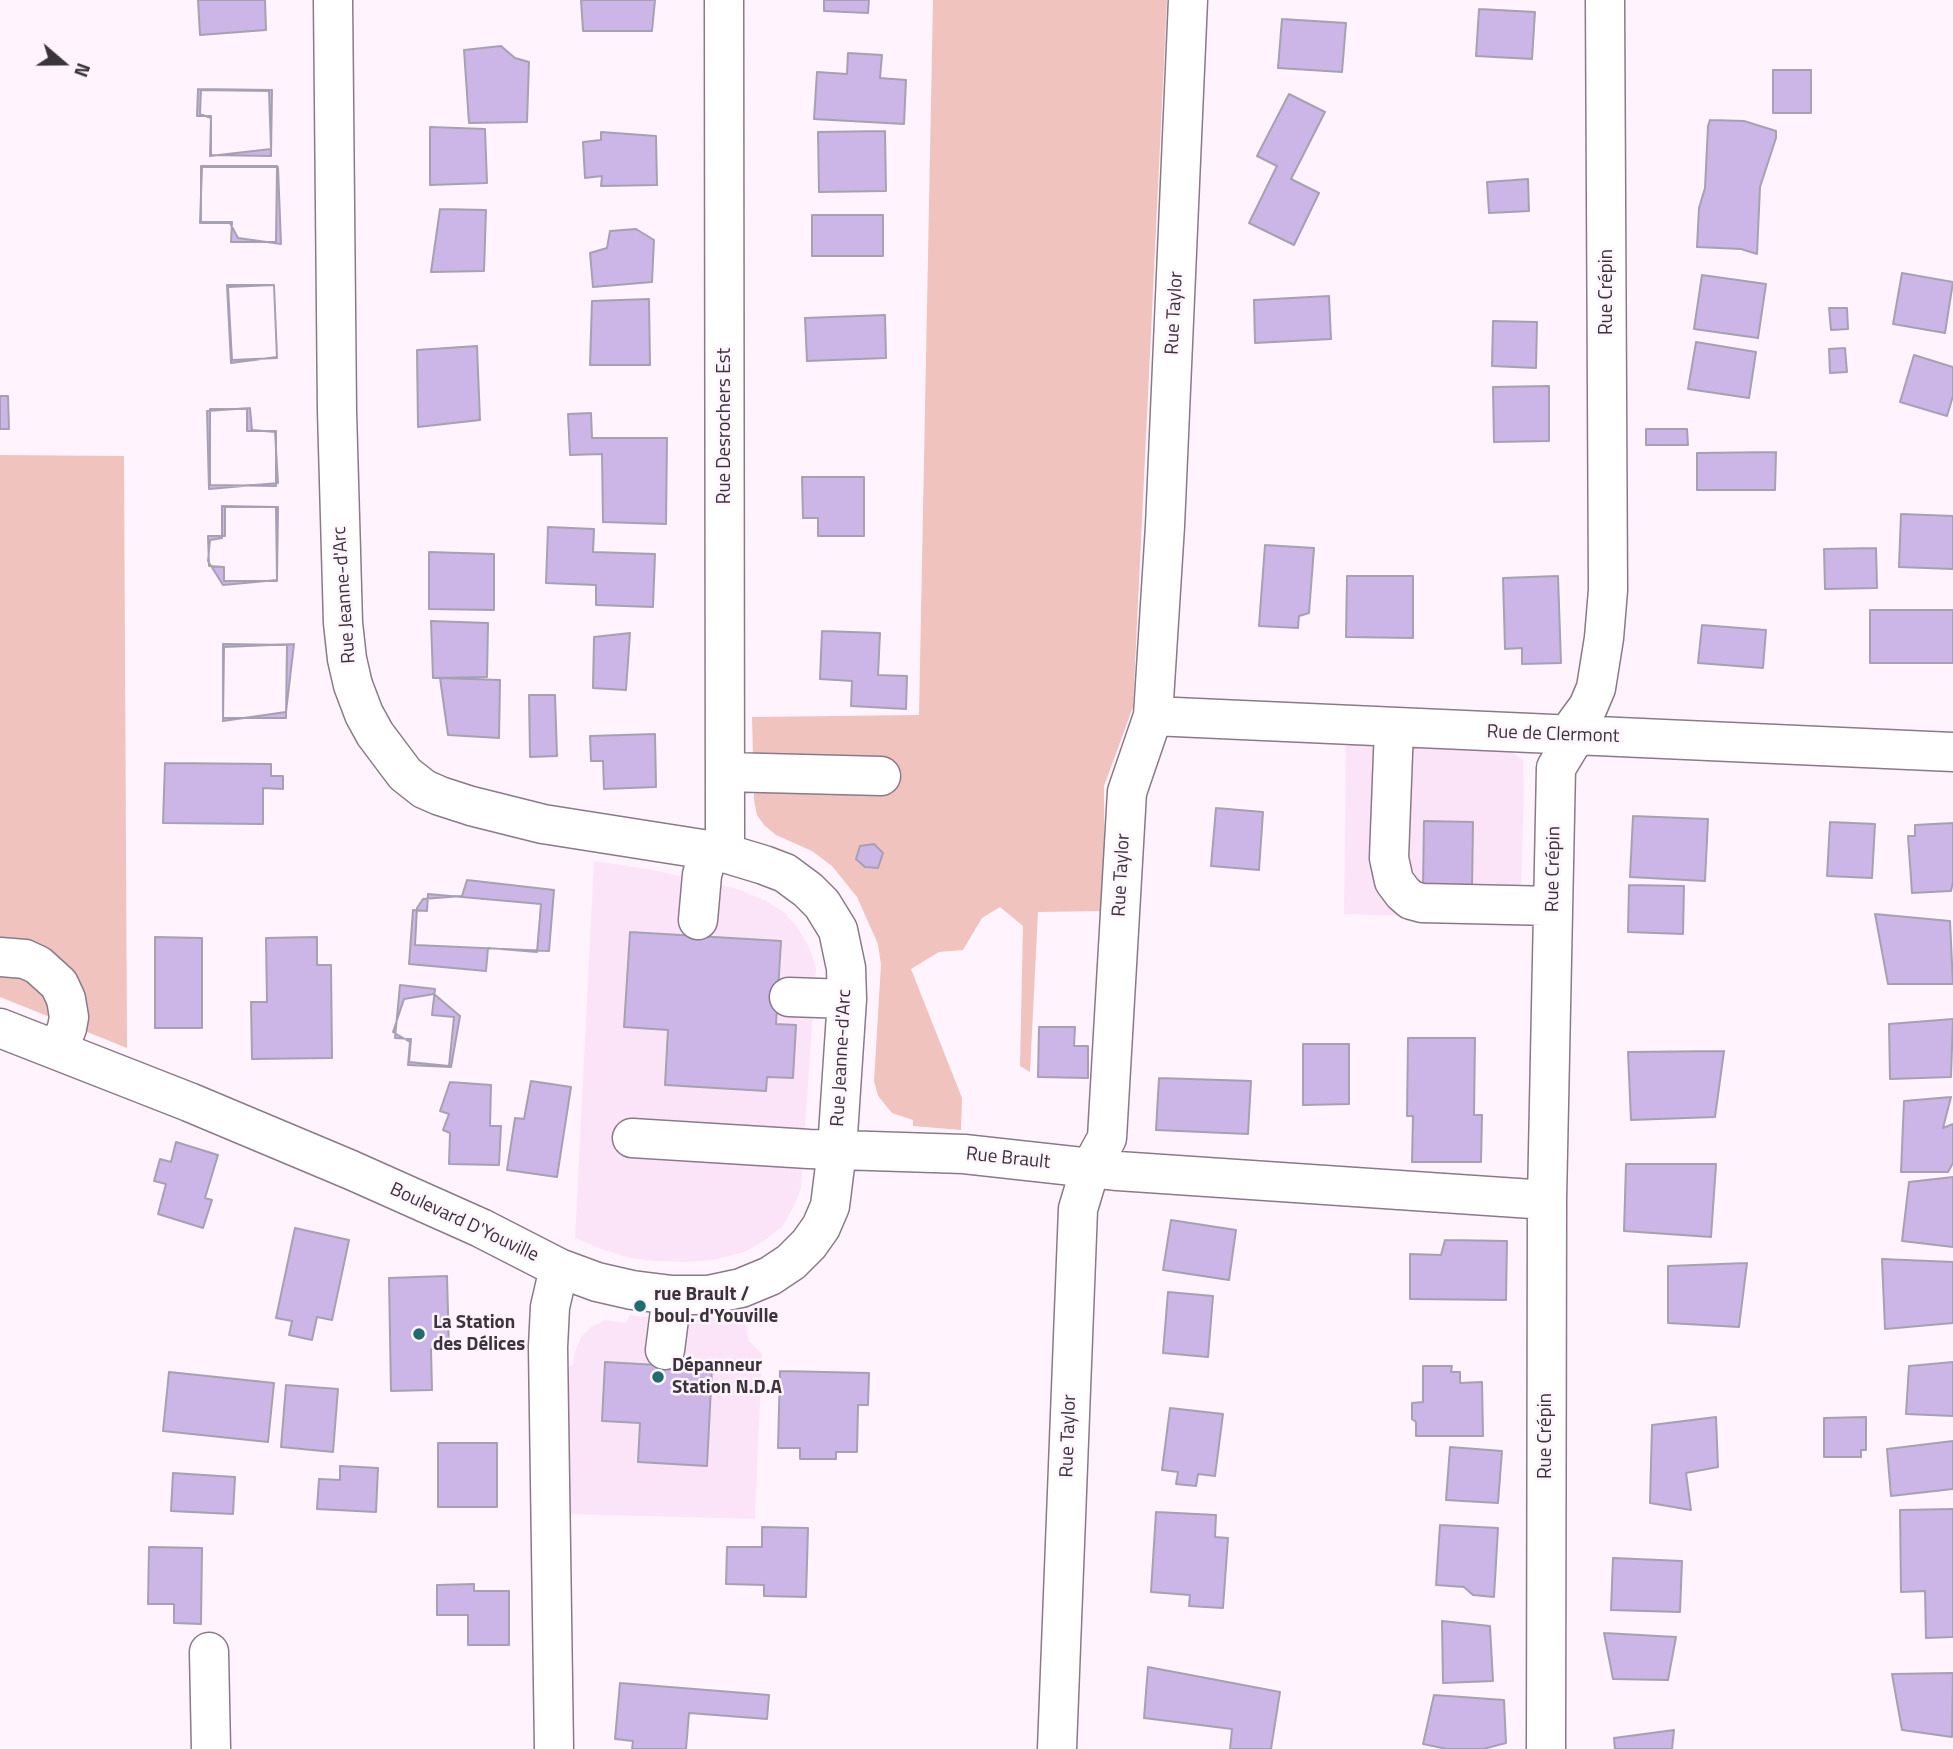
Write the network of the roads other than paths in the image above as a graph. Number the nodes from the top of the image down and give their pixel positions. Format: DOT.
graph roads {
  1 [pos="333,0"];
  2 [pos="724,0"];
  3 [pos="1188,0"];
  4 [pos="1605,0"];
  5 [pos="1153,716"];
  6 [pos="1394,728"];
  7 [pos="1572,735"];
  8 [pos="1953,752"];
  9 [pos="725,772"];
  10 [pos="881,776"];
  11 [pos="715,851"];
  12 [pos="1553,906"];
  13 [pos="698,920"];
  14 [pos="0,957"];
  15 [pos="789,997"];
  16 [pos="847,999"];
  17 [pos="0,1028"];
  18 [pos="58,1050"];
  19 [pos="632,1138"];
  20 [pos="837,1150"];
  21 [pos="1090,1169"];
  22 [pos="1546,1200"];
  23 [pos="559,1268"];
  24 [pos="672,1295"];
  25 [pos="665,1350"];
  26 [pos="209,1652"];
  27 [pos="211,1749"];
  28 [pos="554,1749"];
  29 [pos="1057,1749"];
  30 [pos="1546,1749"];
  1 -- 11 [label="street, Rue Jeanne-d'Arc"];
  2 -- 9 [label="street, Rue Desrochers Est"];
  3 -- 5 [label="street, Rue Taylor"];
  4 -- 7 [label="street, Rue Crépin"];
  5 -- 6 [label="street, Rue de Clermont"];
  5 -- 21 [label="street, Rue Taylor"];
  6 -- 7 [label="street, Rue de Clermont"];
  6 -- 12 [label="street"];
  7 -- 8 [label="street, Rue de Clermont"];
  7 -- 12 [label="street, Rue Crépin"];
  9 -- 10 [label="street"];
  9 -- 11 [label="street, Rue Desrochers Est"];
  11 -- 13 [label="street, Rue Desrochers Est"];
  11 -- 16 [label="street, Rue Jeanne-d'Arc"];
  12 -- 22 [label="street, Rue Crépin"];
  14 -- 18 [label="street"];
  15 -- 16 [label="street"];
  16 -- 20 [label="street, Rue Jeanne-d'Arc"];
  17 -- 18 [label="street, Boulevard D'Youville"];
  18 -- 23 [label="street, Boulevard D'Youville"];
  19 -- 20 [label="street, Rue Brault"];
  20 -- 21 [label="street, Rue Brault"];
  20 -- 24 [label="street"];
  21 -- 22 [label="street, Rue Brault"];
  21 -- 29 [label="street, Rue Taylor"];
  22 -- 30 [label="street, Rue Crépin"];
  23 -- 24 [label="street"];
  23 -- 28 [label="street, Boulevard D'Youville"];
  24 -- 25 [label="street"];
  26 -- 27 [label="street"];
}
